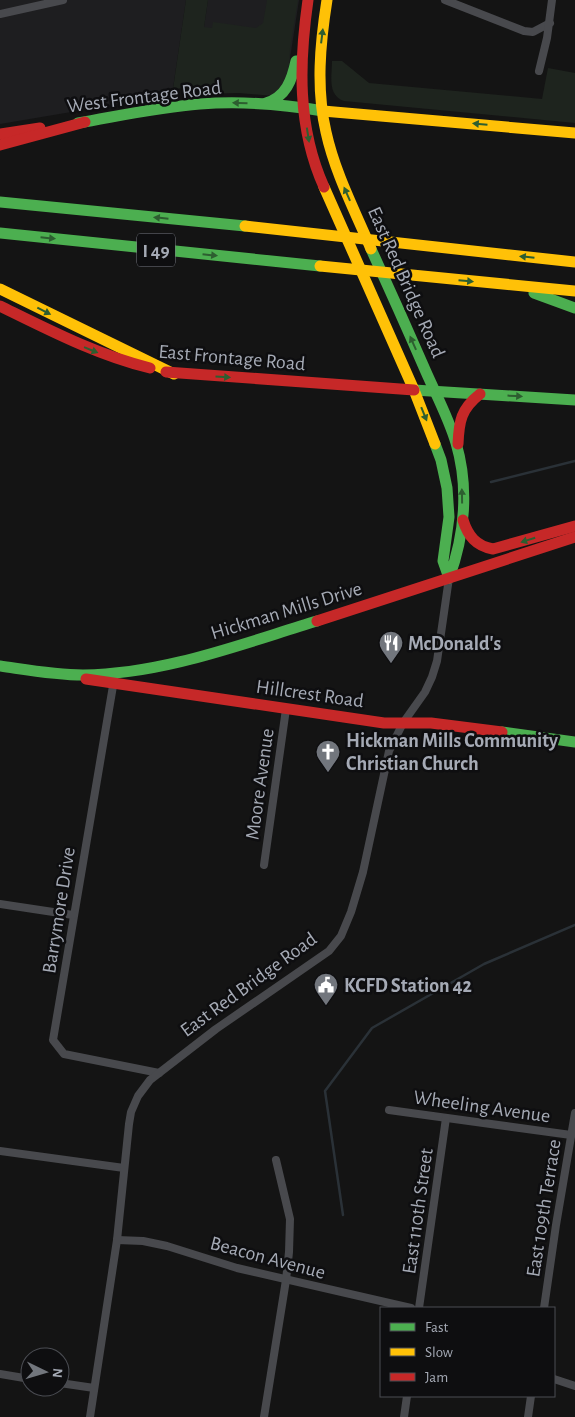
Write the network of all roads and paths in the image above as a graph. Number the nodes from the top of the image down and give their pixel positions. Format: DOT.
graph roads {
  1 [pos="63,0"];
  2 [pos="308,0"];
  3 [pos="327,0"];
  4 [pos="445,0"];
  5 [pos="552,0"];
  6 [pos="0,14"];
  7 [pos="550,23"];
  8 [pos="304,27"];
  9 [pos="539,71"];
  10 [pos="262,104"];
  11 [pos="303,107"];
  12 [pos="323,111"];
  13 [pos="85,122"];
  14 [pos="528,129"];
  15 [pos="575,133"];
  16 [pos="0,134"];
  17 [pos="575,141"];
  18 [pos="0,145"];
  19 [pos="0,202"];
  20 [pos="0,233"];
  21 [pos="575,262"];
  22 [pos="512,286"];
  23 [pos="0,289"];
  24 [pos="575,291"];
  25 [pos="0,306"];
  26 [pos="575,308"];
  27 [pos="174,374"];
  28 [pos="414,390"];
  29 [pos="435,391"];
  30 [pos="480,394"];
  31 [pos="575,394"];
  32 [pos="554,398"];
  33 [pos="575,400"];
  34 [pos="457,451"];
  35 [pos="462,516"];
  36 [pos="575,526"];
  37 [pos="575,537"];
  38 [pos="449,578"];
  39 [pos="0,666"];
  40 [pos="114,678"];
  41 [pos="286,709"];
  42 [pos="403,723"];
  43 [pos="575,742"];
  44 [pos="264,865"];
  45 [pos="0,904"];
  46 [pos="73,915"];
  47 [pos="159,1073"];
  48 [pos="389,1110"];
  49 [pos="575,1113"];
  50 [pos="446,1118"];
  51 [pos="571,1135"];
  52 [pos="0,1151"];
  53 [pos="276,1160"];
  54 [pos="124,1168"];
  55 [pos="117,1240"];
  56 [pos="286,1280"];
  57 [pos="407,1307"];
  58 [pos="419,1307"];
  59 [pos="544,1307"];
  60 [pos="0,1374"];
  61 [pos="20,1377"];
  62 [pos="555,1379"];
  63 [pos="70,1384"];
  64 [pos="575,1386"];
  65 [pos="94,1388"];
  66 [pos="407,1397"];
  67 [pos="532,1397"];
  68 [pos="90,1417"];
  69 [pos="264,1417"];
  70 [pos="404,1417"];
  71 [pos="528,1417"];
  1 -- 6 [label="street"];
  2 -- 8 [label="main road, East Red Bridge Road"];
  12 -- 3 [label="main road, East Red Bridge Road, one-way"];
  4 -- 7 [label="street"];
  5 -- 7 [label="street"];
  7 -- 9 [label="street"];
  8 -- 10 [label="main road"];
  8 -- 11 [label="main road, East Red Bridge Road"];
  10 -- 11 [label="main road, West Frontage Road"];
  10 -- 13 [label="main road, West Frontage Road, one-way"];
  11 -- 12 [label="main road, West Frontage Road"];
  11 -- 28 [label="main road, East Red Bridge Road, one-way"];
  14 -- 12 [label="main road, West Frontage Road, one-way"];
  29 -- 12 [label="main road, East Red Bridge Road, one-way"];
  13 -- 16 [label="main road, West Frontage Road"];
  13 -- 18 [label="main road"];
  14 -- 15 [label="main road"];
  14 -- 17 [label="main road"];
  21 -- 19 [label="main road, I 49, one-way"];
  20 -- 22 [label="main road, I 49, one-way"];
  22 -- 24 [label="main road, I 49"];
  22 -- 26 [label="main road"];
  23 -- 27 [label="main road, one-way"];
  25 -- 27 [label="main road, East Frontage Road, one-way"];
  27 -- 28 [label="main road, East Frontage Road, one-way"];
  28 -- 29 [label="main road, East Frontage Road"];
  28 -- 38 [label="main road, East Red Bridge Road, one-way"];
  29 -- 30 [label="main road, East Frontage Road"];
  29 -- 34 [label="main road, East Red Bridge Road"];
  30 -- 32 [label="main road, East Frontage Road, one-way"];
  30 -- 34 [label="main road"];
  31 -- 32 [label="main road"];
  32 -- 33 [label="main road"];
  35 -- 34 [label="main road, East Red Bridge Road, one-way"];
  36 -- 35 [label="main road, one-way"];
  35 -- 38 [label="main road, East Red Bridge Road"];
  37 -- 38 [label="main road, Hickman Mills Drive"];
  38 -- 40 [label="main road, Hickman Mills Drive"];
  38 -- 42 [label="street, East Red Bridge Road"];
  39 -- 40 [label="main road, Hillcrest Road"];
  40 -- 41 [label="main road, Hillcrest Road"];
  40 -- 46 [label="street, Barrymore Drive"];
  41 -- 42 [label="main road, Hillcrest Road"];
  41 -- 44 [label="street, Moore Avenue"];
  42 -- 43 [label="main road, Hillcrest Road"];
  42 -- 47 [label="street, East Red Bridge Road"];
  45 -- 46 [label="street"];
  46 -- 47 [label="street, Barrymore Drive"];
  47 -- 54 [label="street, East Red Bridge Road"];
  48 -- 50 [label="street, Wheeling Avenue"];
  49 -- 51 [label="street, East 109th Terrace"];
  50 -- 51 [label="street, Wheeling Avenue"];
  50 -- 58 [label="street, East 110th Street"];
  51 -- 59 [label="street, East 109th Terrace"];
  52 -- 54 [label="street"];
  53 -- 56 [label="street"];
  54 -- 55 [label="street, East Red Bridge Road"];
  55 -- 56 [label="street, Beacon Avenue"];
  55 -- 65 [label="street, East Red Bridge Road"];
  56 -- 57 [label="street, Beacon Avenue"];
  56 -- 69 [label="street"];
  60 -- 61 [label="street"];
  62 -- 64 [label="street"];
  63 -- 65 [label="street"];
  65 -- 68 [label="street, East Red Bridge Road"];
  66 -- 70 [label="street"];
  67 -- 71 [label="street"];
}
